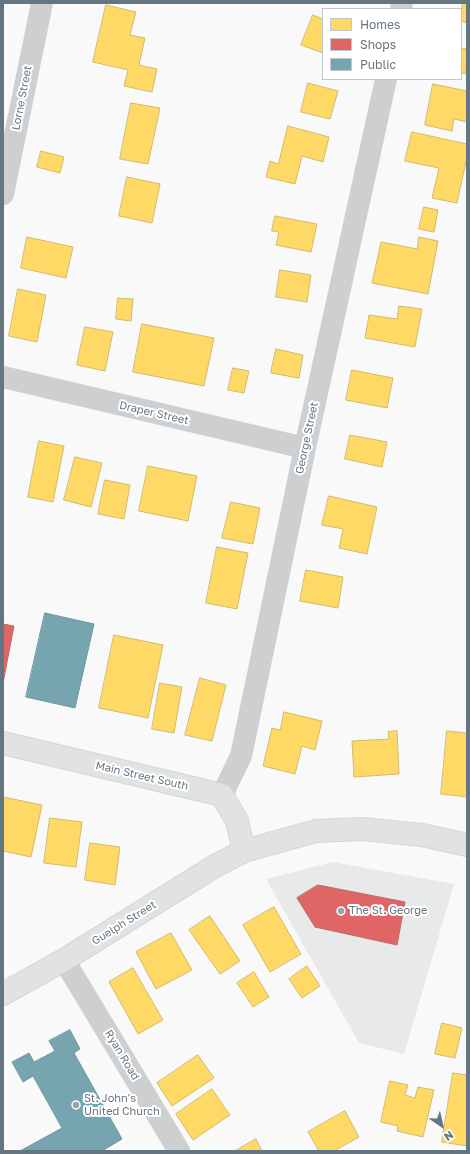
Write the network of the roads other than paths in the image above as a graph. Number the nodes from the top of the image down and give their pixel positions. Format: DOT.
graph roads {
  1 [pos="42,3"];
  2 [pos="386,80"];
  3 [pos="3,194"];
  4 [pos="3,377"];
  5 [pos="305,448"];
  6 [pos="3,743"];
  7 [pos="222,795"];
  8 [pos="467,845"];
  9 [pos="244,850"];
  10 [pos="64,960"];
  11 [pos="3,994"];
  12 [pos="179,1151"];
  1 -- 3 [label="street, Lorne Street"];
  2 -- 5 [label="street, George Street"];
  4 -- 5 [label="street, Draper Street"];
  5 -- 7 [label="street, George Street"];
  6 -- 7 [label="main road, Main Street South"];
  7 -- 9 [label="main road"];
  8 -- 9 [label="main road, Guelph Street"];
  9 -- 10 [label="main road, Guelph Street"];
  10 -- 11 [label="main road, Guelph Street"];
  10 -- 12 [label="street, Ryan Road"];
}
